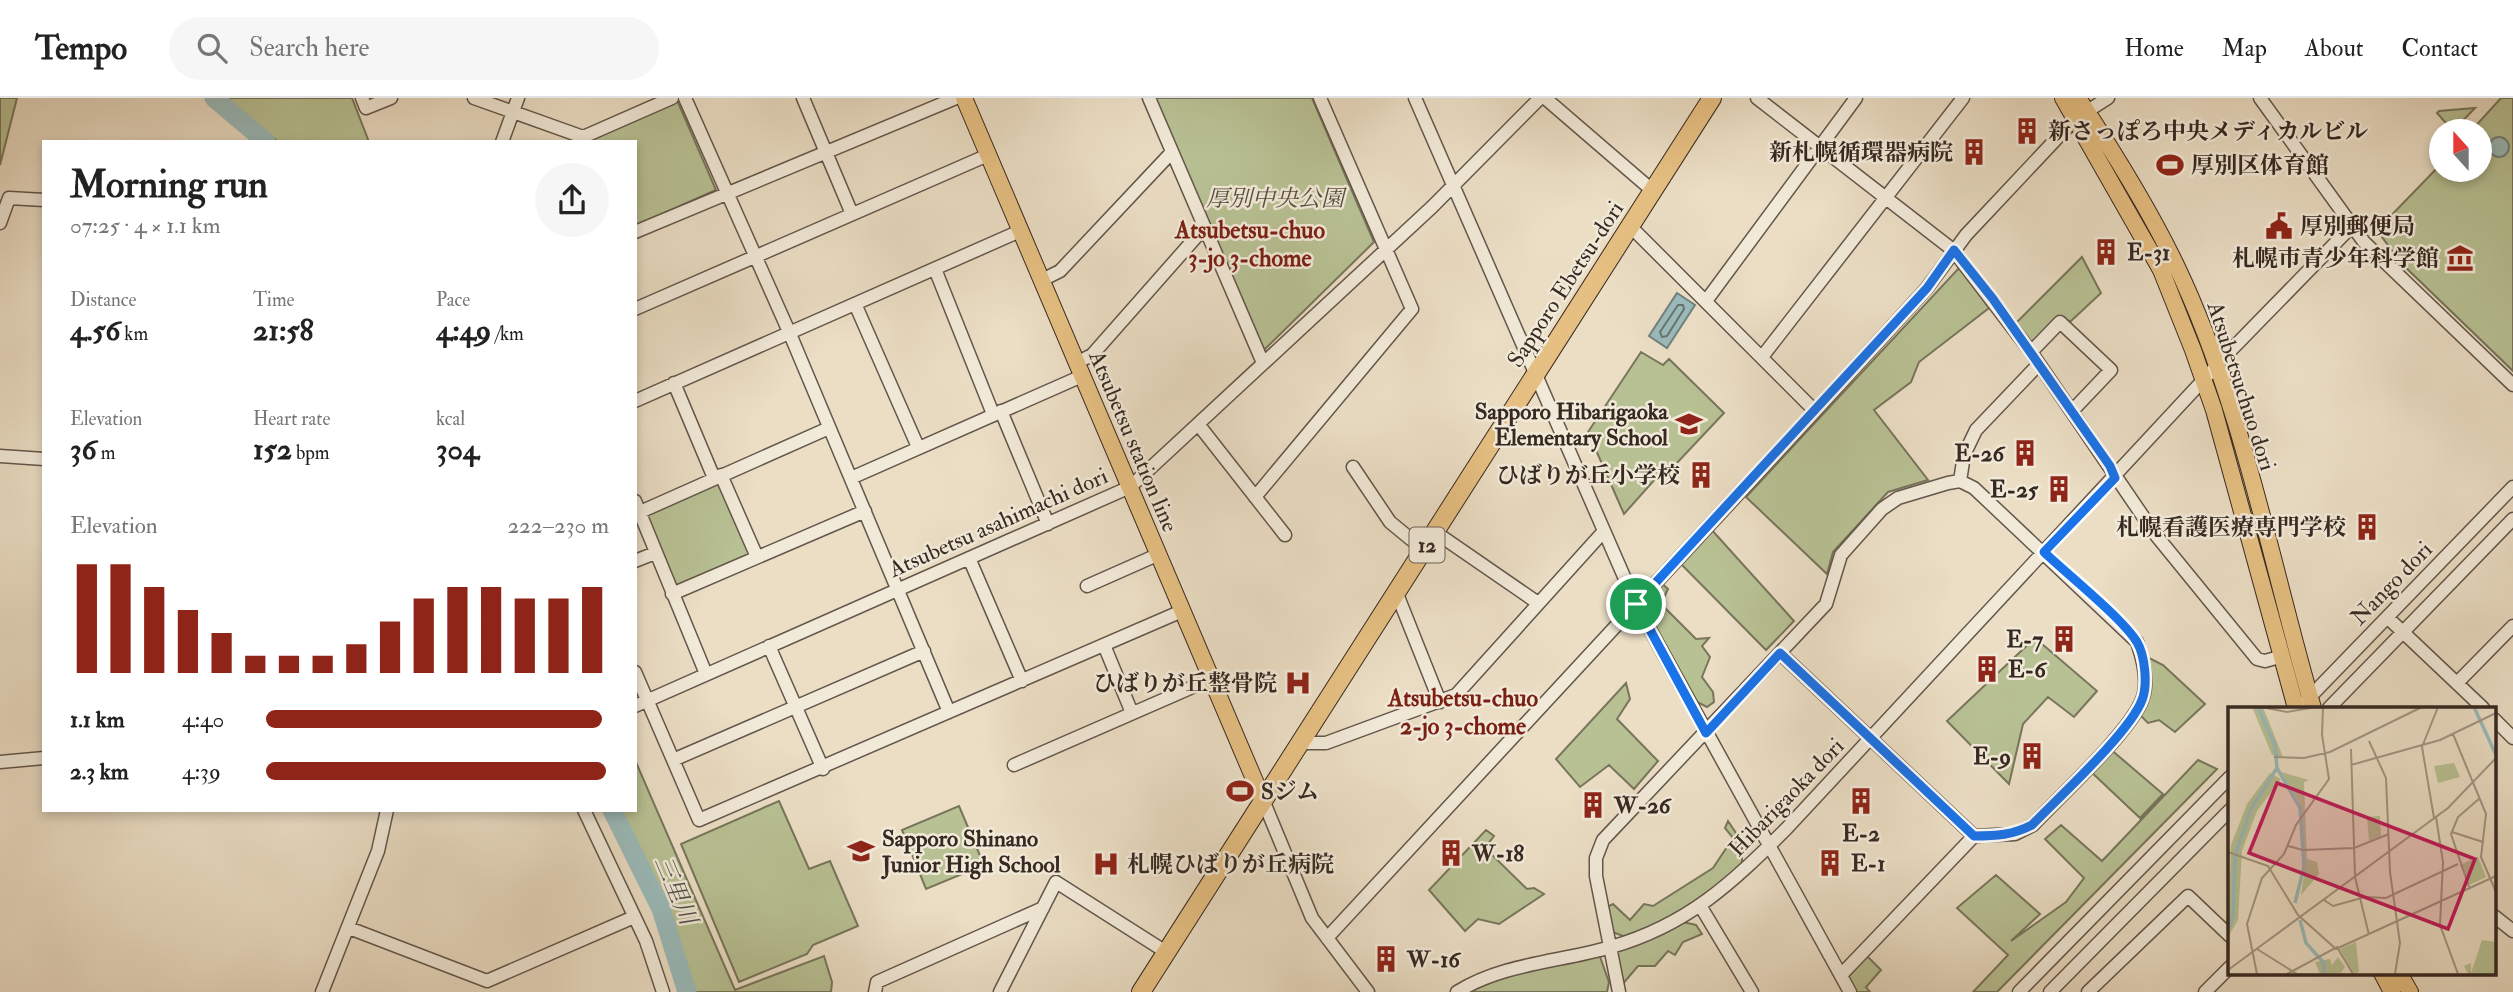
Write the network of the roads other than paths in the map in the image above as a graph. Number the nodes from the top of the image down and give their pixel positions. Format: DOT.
graph roads {
  1 [pos="362,98"];
  2 [pos="391,98"];
  3 [pos="474,98"];
  4 [pos="518,98"];
  5 [pos="672,98"];
  6 [pos="685,98"];
  7 [pos="803,98"];
  8 [pos="956,98"];
  9 [pos="964,98"];
  10 [pos="1149,98"];
  11 [pos="1320,98"];
  12 [pos="1415,98"];
  13 [pos="1540,98"];
  14 [pos="1545,98"];
  15 [pos="1712,98"];
  16 [pos="1757,98"];
  17 [pos="1856,98"];
  18 [pos="1963,98"];
  19 [pos="2063,98"];
  20 [pos="2108,98"];
  21 [pos="2260,98"];
  22 [pos="2080,109"];
  23 [pos="512,112"];
  24 [pos="582,139"];
  25 [pos="503,140"];
  26 [pos="1820,146"];
  27 [pos="826,153"];
  28 [pos="1171,153"];
  29 [pos="988,155"];
  30 [pos="1453,187"];
  31 [pos="1653,191"];
  32 [pos="726,194"];
  33 [pos="1885,197"];
  34 [pos="42,200"];
  35 [pos="852,214"];
  36 [pos="0,223"];
  37 [pos="1631,226"];
  38 [pos="2352,226"];
  39 [pos="1204,229"];
  40 [pos="637,231"];
  41 [pos="1020,231"];
  42 [pos="1386,249"];
  43 [pos="1954,250"];
  44 [pos="755,257"];
  45 [pos="935,269"];
  46 [pos="1042,280"];
  47 [pos="1706,301"];
  48 [pos="856,306"];
  49 [pos="637,308"];
  50 [pos="790,334"];
  51 [pos="2031,352"];
  52 [pos="1762,357"];
  53 [pos="1263,363"];
  54 [pos="2038,365"];
  55 [pos="2216,367"];
  56 [pos="1079,370"];
  57 [pos="1535,373"];
  58 [pos="2203,381"];
  59 [pos="674,383"];
  60 [pos="2513,384"];
  61 [pos="637,400"];
  62 [pos="1815,411"];
  63 [pos="2071,411"];
  64 [pos="997,412"];
  65 [pos="1198,424"];
  66 [pos="830,428"];
  67 [pos="918,447"];
  68 [pos="0,456"];
  69 [pos="42,459"];
  70 [pos="1353,467"];
  71 [pos="718,476"];
  72 [pos="851,478"];
  73 [pos="2115,478"];
  74 [pos="1960,481"];
  75 [pos="1130,487"];
  76 [pos="2513,487"];
  77 [pos="1255,497"];
  78 [pos="638,507"];
  79 [pos="865,511"];
  80 [pos="2513,519"];
  81 [pos="1048,524"];
  82 [pos="1604,531"];
  83 [pos="1435,532"];
  84 [pos="1285,535"];
  85 [pos="1424,550"];
  86 [pos="2044,552"];
  87 [pos="655,553"];
  88 [pos="1157,555"];
  89 [pos="757,557"];
  90 [pos="969,558"];
  91 [pos="637,560"];
  92 [pos="1087,586"];
  93 [pos="898,589"];
  94 [pos="672,594"];
  95 [pos="1397,594"];
  96 [pos="1538,603"];
  97 [pos="1636,604"];
  98 [pos="1182,611"];
  99 [pos="2388,618"];
  100 [pos="2511,631"];
  101 [pos="2404,632"];
  102 [pos="1104,645"];
  103 [pos="769,646"];
  104 [pos="924,651"];
  105 [pos="1780,653"];
  106 [pos="2283,656"];
  107 [pos="706,674"];
  108 [pos="1211,679"];
  109 [pos="1021,681"];
  110 [pos="637,683"];
  111 [pos="2457,683"];
  112 [pos="1440,702"];
  113 [pos="2311,703"];
  114 [pos="641,704"];
  115 [pos="795,706"];
  116 [pos="2296,707"];
  117 [pos="2331,707"];
  118 [pos="2481,707"];
  119 [pos="948,712"];
  120 [pos="1132,713"];
  121 [pos="2496,721"];
  122 [pos="1706,733"];
  123 [pos="1871,738"];
  124 [pos="2513,738"];
  125 [pos="1299,743"];
  126 [pos="42,758"];
  127 [pos="673,760"];
  128 [pos="0,762"];
  129 [pos="1014,765"];
  130 [pos="823,769"];
  131 [pos="2228,779"];
  132 [pos="1263,800"];
  133 [pos="387,812"];
  134 [pos="585,812"];
  135 [pos="2228,812"];
  136 [pos="1974,836"];
  137 [pos="1769,847"];
  138 [pos="1701,907"];
  139 [pos="1043,908"];
  140 [pos="634,918"];
  141 [pos="2496,918"];
  142 [pos="349,928"];
  143 [pos="2513,931"];
  144 [pos="2228,934"];
  145 [pos="1326,938"];
  146 [pos="1610,947"];
  147 [pos="1166,952"];
  148 [pos="2228,969"];
  149 [pos="2383,974"];
  150 [pos="2400,974"];
  151 [pos="1841,975"];
  152 [pos="2036,975"];
  153 [pos="489,986"];
  154 [pos="322,992"];
  155 [pos="663,992"];
  156 [pos="875,992"];
  157 [pos="1000,992"];
  158 [pos="1141,992"];
  159 [pos="1368,992"];
  160 [pos="1457,992"];
  161 [pos="1619,992"];
  162 [pos="1752,992"];
  163 [pos="1850,992"];
  164 [pos="2020,992"];
  165 [pos="2052,992"];
  166 [pos="2088,992"];
  167 [pos="2205,992"];
  168 [pos="2392,992"];
  169 [pos="2410,992"];
  1 -- 2 [label="street"];
  3 -- 23 [label="street"];
  4 -- 23 [label="street"];
  5 -- 24 [label="street"];
  6 -- 32 [label="street"];
  7 -- 27 [label="street"];
  8 -- 27 [label="street"];
  9 -- 29 [label="main road, Atsubetsu station line"];
  10 -- 28 [label="street"];
  11 -- 42 [label="street"];
  12 -- 30 [label="street"];
  13 -- 30 [label="street, Atsubetsu asahimachi dori"];
  14 -- 31 [label="street"];
  15 -- 31 [label="highway, Sapporo Ebetsu-dori / 12"];
  16 -- 26 [label="street"];
  17 -- 26 [label="street"];
  18 -- 33 [label="street"];
  19 -- 22 [label="main road, Atsubetsuchuo dori"];
  20 -- 22 [label="street"];
  21 -- 38 [label="street"];
  22 -- 43 [label="street"];
  22 -- 55 [label="main road, Atsubetsuchuo dori"];
  22 -- 58 [label="main road, Atsubetsuchuo dori"];
  23 -- 24 [label="street"];
  23 -- 25 [label="street"];
  26 -- 33 [label="street"];
  26 -- 47 [label="street"];
  27 -- 32 [label="street"];
  27 -- 35 [label="street"];
  28 -- 39 [label="street"];
  28 -- 46 [label="street"];
  29 -- 35 [label="street"];
  29 -- 41 [label="main road, Atsubetsu station line"];
  30 -- 42 [label="street, Atsubetsu asahimachi dori"];
  30 -- 57 [label="street"];
  31 -- 37 [label="highway, Sapporo Ebetsu-dori / 12"];
  32 -- 40 [label="street"];
  32 -- 44 [label="street"];
  33 -- 43 [label="street"];
  33 -- 52 [label="street"];
  34 -- 36 [label="street"];
  35 -- 44 [label="street"];
  37 -- 47 [label="street"];
  37 -- 57 [label="highway, Sapporo Ebetsu-dori / 12"];
  38 -- 55 [label="street, Hibarigaoka dori"];
  38 -- 60 [label="street"];
  39 -- 53 [label="street"];
  39 -- 56 [label="street"];
  41 -- 45 [label="street"];
  41 -- 46 [label="main road, Atsubetsu station line"];
  42 -- 53 [label="street, Atsubetsu asahimachi dori"];
  42 -- 77 [label="street"];
  43 -- 51 [label="street"];
  43 -- 62 [label="street"];
  44 -- 49 [label="street"];
  44 -- 50 [label="street"];
  45 -- 48 [label="street"];
  45 -- 64 [label="street"];
  46 -- 56 [label="main road, Atsubetsu station line"];
  47 -- 52 [label="street"];
  48 -- 50 [label="street"];
  48 -- 67 [label="street"];
  50 -- 59 [label="street"];
  50 -- 66 [label="street"];
  51 -- 54 [label="street"];
  51 -- 63 [label="street"];
  52 -- 62 [label="street"];
  53 -- 65 [label="street, Atsubetsu asahimachi dori"];
  54 -- 63 [label="street"];
  54 -- 74 [label="street"];
  55 -- 58 [label="street, Hibarigaoka dori"];
  55 -- 113 [label="main road, Atsubetsuchuo dori"];
  56 -- 64 [label="street"];
  56 -- 75 [label="main road, Atsubetsu station line"];
  57 -- 82 [label="street"];
  57 -- 83 [label="highway, Sapporo Ebetsu-dori / 12"];
  58 -- 73 [label="street, Hibarigaoka dori"];
  58 -- 106 [label="main road, Atsubetsuchuo dori"];
  59 -- 61 [label="street"];
  59 -- 71 [label="street"];
  62 -- 97 [label="street"];
  63 -- 73 [label="street"];
  64 -- 67 [label="street"];
  64 -- 81 [label="street"];
  65 -- 75 [label="street, Atsubetsu asahimachi dori"];
  65 -- 77 [label="street"];
  66 -- 71 [label="street"];
  66 -- 72 [label="street"];
  67 -- 72 [label="street"];
  68 -- 69 [label="street"];
  70 -- 85 [label="street"];
  71 -- 78 [label="street"];
  71 -- 89 [label="street"];
  72 -- 79 [label="street"];
  73 -- 86 [label="street, Hibarigaoka dori"];
  73 -- 106 [label="street"];
  74 -- 86 [label="street"];
  74 -- 105 [label="street"];
  75 -- 81 [label="street, Atsubetsu asahimachi dori"];
  75 -- 88 [label="main road, Atsubetsu station line"];
  76 -- 99 [label="street, Nango dori"];
  77 -- 84 [label="street"];
  78 -- 87 [label="street"];
  79 -- 89 [label="street"];
  79 -- 93 [label="street"];
  80 -- 101 [label="street, Nango dori"];
  81 -- 90 [label="street, Atsubetsu asahimachi dori"];
  82 -- 96 [label="street"];
  82 -- 97 [label="street"];
  83 -- 85 [label="highway, Sapporo Ebetsu-dori / 12"];
  83 -- 96 [label="street"];
  85 -- 95 [label="highway, Sapporo Ebetsu-dori / 12"];
  86 -- 123 [label="street, Hibarigaoka dori"];
  86 -- 136 [label="street"];
  87 -- 91 [label="street"];
  87 -- 94 [label="street"];
  88 -- 92 [label="street"];
  88 -- 98 [label="main road, Atsubetsu station line"];
  89 -- 94 [label="street"];
  90 -- 93 [label="street, Atsubetsu asahimachi dori"];
  90 -- 109 [label="street"];
  93 -- 103 [label="street, Atsubetsu asahimachi dori"];
  93 -- 104 [label="street"];
  94 -- 107 [label="street"];
  95 -- 112 [label="street"];
  95 -- 125 [label="highway, Sapporo Ebetsu-dori / 12"];
  96 -- 112 [label="street"];
  97 -- 122 [label="street"];
  97 -- 145 [label="street"];
  98 -- 102 [label="street"];
  98 -- 108 [label="main road, Atsubetsu station line"];
  99 -- 101 [label="street"];
  99 -- 113 [label="street, Nango dori"];
  100 -- 111 [label="street"];
  101 -- 111 [label="street"];
  101 -- 117 [label="street, Nango dori"];
  102 -- 109 [label="street"];
  102 -- 120 [label="street"];
  103 -- 107 [label="street, Atsubetsu asahimachi dori"];
  103 -- 115 [label="street"];
  104 -- 115 [label="street"];
  104 -- 119 [label="street"];
  105 -- 122 [label="street"];
  105 -- 123 [label="street"];
  106 -- 116 [label="main road, Atsubetsuchuo dori"];
  107 -- 114 [label="street, Atsubetsu asahimachi dori"];
  108 -- 120 [label="street"];
  108 -- 132 [label="main road, Atsubetsu station line"];
  109 -- 119 [label="street"];
  110 -- 114 [label="street"];
  111 -- 118 [label="street"];
  112 -- 125 [label="street"];
  114 -- 127 [label="street"];
  115 -- 127 [label="street"];
  115 -- 130 [label="street"];
  119 -- 130 [label="street"];
  120 -- 129 [label="street"];
  121 -- 124 [label="street"];
  122 -- 137 [label="street"];
  122 -- 146 [label="street"];
  123 -- 136 [label="street"];
  123 -- 137 [label="street, Hibarigaoka dori"];
  125 -- 132 [label="highway, Sapporo Ebetsu-dori / 12"];
  126 -- 128 [label="street"];
  127 -- 130 [label="street"];
  131 -- 152 [label="street"];
  132 -- 145 [label="street"];
  132 -- 147 [label="highway, Sapporo Ebetsu-dori / 12"];
  133 -- 142 [label="street"];
  134 -- 140 [label="street"];
  135 -- 165 [label="street"];
  136 -- 151 [label="street"];
  137 -- 138 [label="street, Hibarigaoka dori"];
  137 -- 151 [label="street"];
  138 -- 146 [label="street, Hibarigaoka dori"];
  138 -- 162 [label="street"];
  139 -- 147 [label="street"];
  139 -- 156 [label="street"];
  139 -- 157 [label="street"];
  140 -- 153 [label="street"];
  140 -- 155 [label="street"];
  141 -- 143 [label="street"];
  142 -- 153 [label="street"];
  142 -- 154 [label="street"];
  144 -- 166 [label="street"];
  145 -- 159 [label="street"];
  146 -- 160 [label="street, Hibarigaoka dori"];
  146 -- 161 [label="street"];
  147 -- 158 [label="highway, Sapporo Ebetsu-dori / 12"];
  148 -- 167 [label="street"];
  149 -- 168 [label="main road"];
  150 -- 169 [label="main road"];
  151 -- 163 [label="street"];
  152 -- 164 [label="street"];
  152 -- 165 [label="street"];
}
